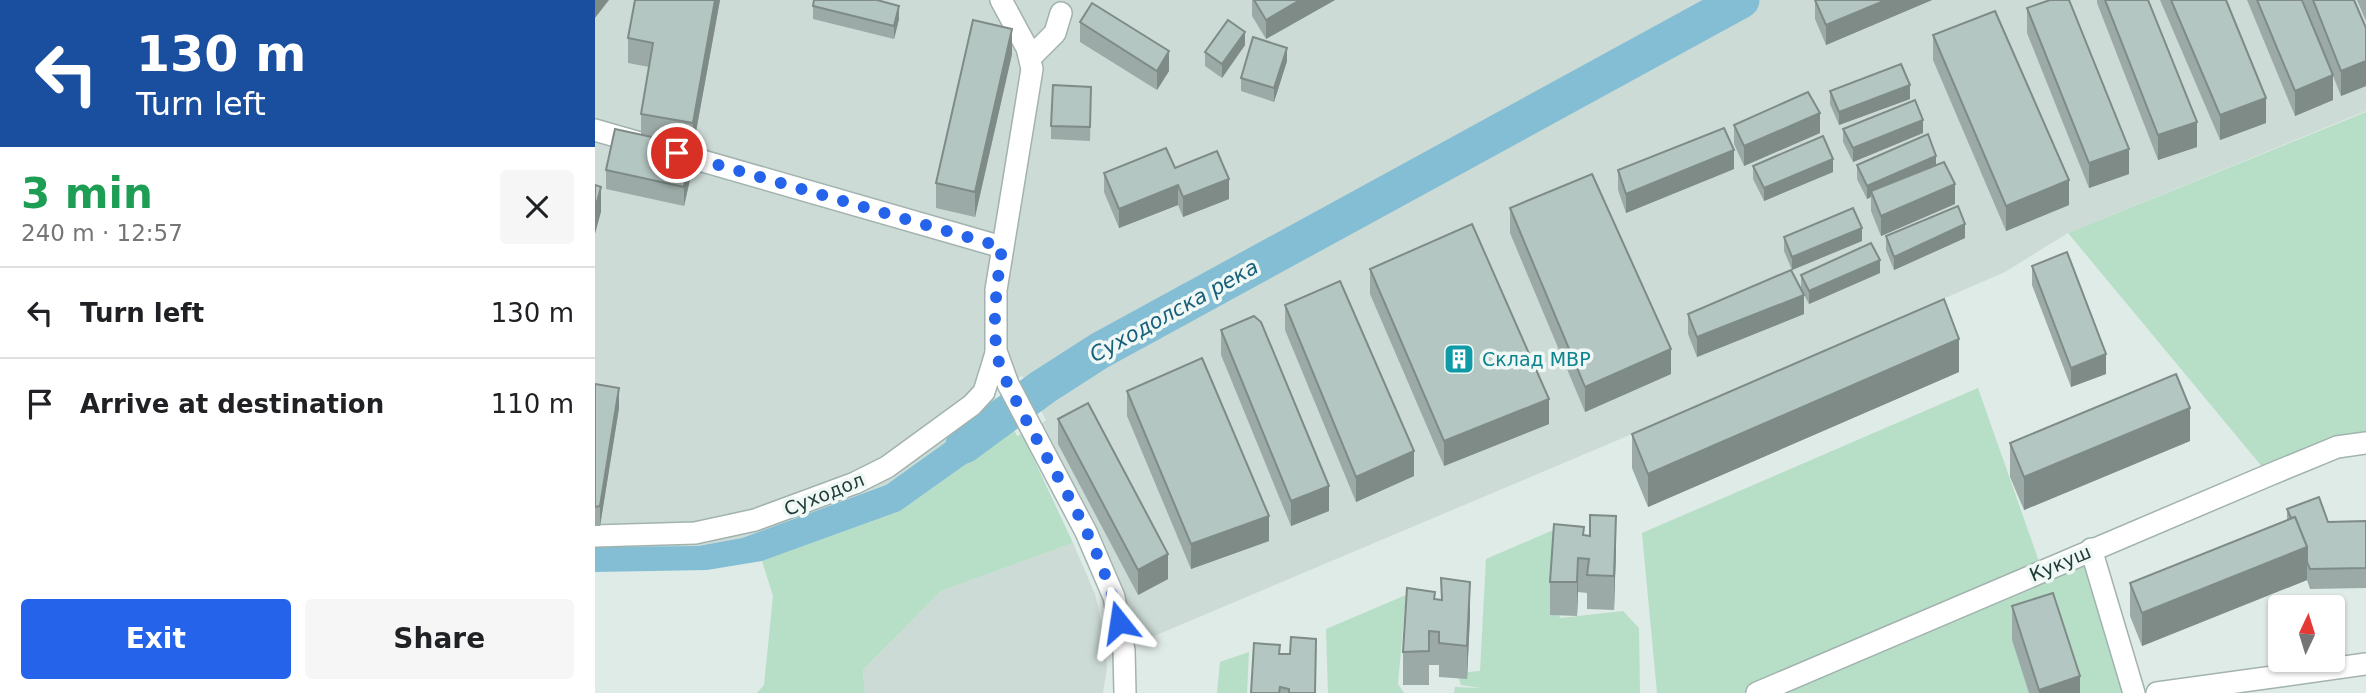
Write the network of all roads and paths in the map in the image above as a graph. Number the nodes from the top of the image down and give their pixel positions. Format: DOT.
graph roads {
  1 [pos="1001,0"];
  2 [pos="1061,13"];
  3 [pos="1031,57"];
  4 [pos="595,130"];
  5 [pos="1002,247"];
  6 [pos="996,351"];
  7 [pos="2366,435"];
  8 [pos="2366,443"];
  9 [pos="2337,447"];
  10 [pos="595,536"];
  11 [pos="2091,549"];
  12 [pos="2366,664"];
  13 [pos="1766,691"];
  14 [pos="1125,693"];
  15 [pos="2134,693"];
  16 [pos="2157,693"];
  1 -- 3 [label="street"];
  2 -- 3 [label="street"];
  3 -- 5 [label="street"];
  4 -- 5 [label="street"];
  5 -- 6 [label="street"];
  6 -- 10 [label="street, Суходол"];
  6 -- 14 [label="street"];
  7 -- 9 [label="street"];
  8 -- 9 [label="street, Кукуш"];
  9 -- 11 [label="street, Кукуш"];
  11 -- 13 [label="street, Кукуш"];
  11 -- 15 [label="street"];
  12 -- 16 [label="street"];
}
